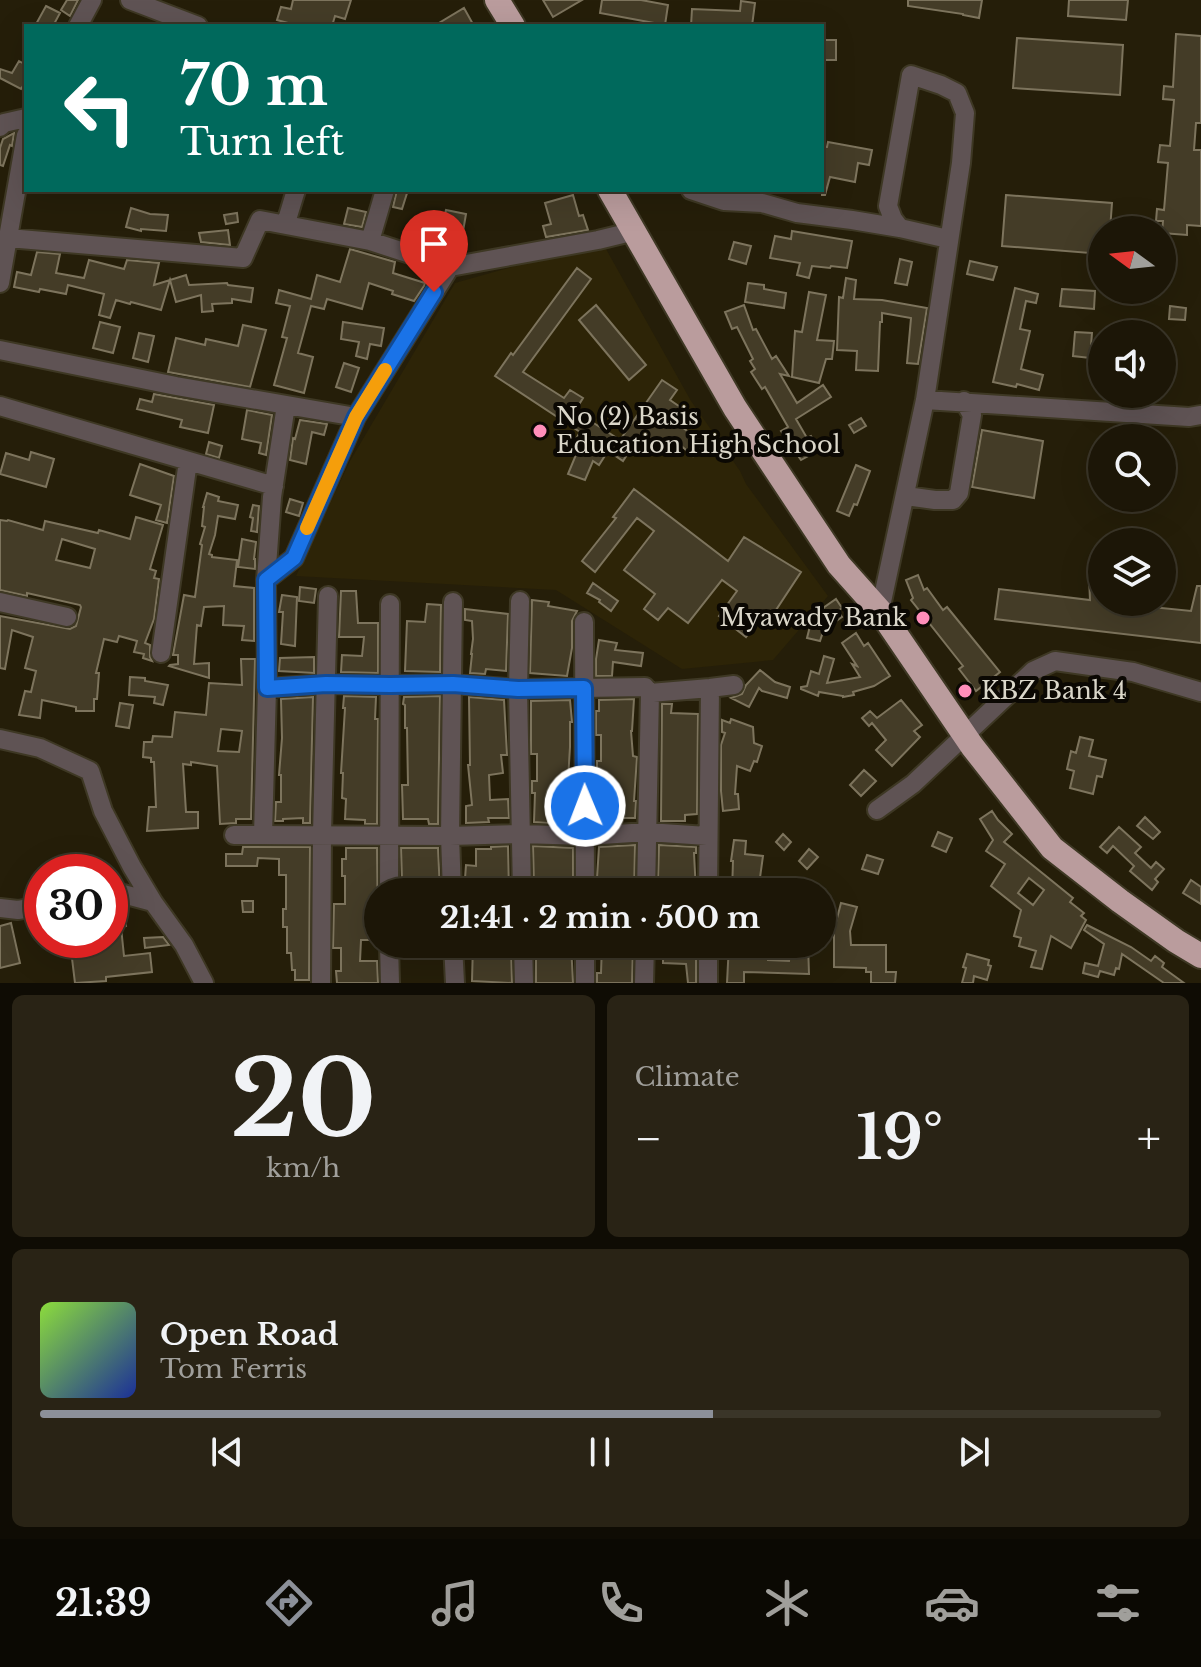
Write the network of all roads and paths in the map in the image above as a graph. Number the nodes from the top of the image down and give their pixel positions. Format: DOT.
graph roads {
  1 [pos="92,0"];
  2 [pos="130,0"];
  3 [pos="497,0"];
  4 [pos="79,24"];
  5 [pos="193,24"];
  6 [pos="510,24"];
  7 [pos="24,118"];
  8 [pos="0,127"];
  9 [pos="24,146"];
  10 [pos="295,192"];
  11 [pos="384,192"];
  12 [pos="611,192"];
  13 [pos="697,192"];
  14 [pos="286,223"];
  15 [pos="900,228"];
  16 [pos="635,231"];
  17 [pos="8,238"];
  18 [pos="948,239"];
  19 [pos="370,241"];
  20 [pos="450,267"];
  21 [pos="0,283"];
  22 [pos="0,350"];
  23 [pos="925,400"];
  24 [pos="964,401"];
  25 [pos="286,405"];
  26 [pos="0,406"];
  27 [pos="1201,415"];
  28 [pos="356,417"];
  29 [pos="188,461"];
  30 [pos="274,486"];
  31 [pos="906,496"];
  32 [pos="266,580"];
  33 [pos="328,596"];
  34 [pos="520,601"];
  35 [pos="0,602"];
  36 [pos="453,602"];
  37 [pos="390,604"];
  38 [pos="880,611"];
  39 [pos="67,617"];
  40 [pos="584,622"];
  41 [pos="161,653"];
  42 [pos="326,684"];
  43 [pos="453,684"];
  44 [pos="390,685"];
  45 [pos="734,685"];
  46 [pos="267,688"];
  47 [pos="584,688"];
  48 [pos="710,688"];
  49 [pos="518,689"];
  50 [pos="1201,692"];
  51 [pos="650,693"];
  52 [pos="965,736"];
  53 [pos="0,739"];
  54 [pos="877,810"];
  55 [pos="647,832"];
  56 [pos="322,834"];
  57 [pos="521,834"];
  58 [pos="234,835"];
  59 [pos="263,835"];
  60 [pos="389,835"];
  61 [pos="450,836"];
  62 [pos="586,836"];
  63 [pos="707,836"];
  64 [pos="389,878"];
  65 [pos="452,878"];
  66 [pos="522,878"];
  67 [pos="585,878"];
  68 [pos="646,878"];
  69 [pos="708,878"];
  70 [pos="128,895"];
  71 [pos="153,902"];
  72 [pos="0,908"];
  73 [pos="24,909"];
  74 [pos="1201,956"];
  75 [pos="389,958"];
  76 [pos="454,958"];
  77 [pos="523,958"];
  78 [pos="585,958"];
  79 [pos="645,958"];
  80 [pos="708,958"];
  81 [pos="204,983"];
  82 [pos="321,983"];
  83 [pos="390,983"];
  84 [pos="455,983"];
  85 [pos="524,983"];
  86 [pos="585,983"];
  87 [pos="644,983"];
  88 [pos="708,983"];
  1 -- 4 [label="street"];
  2 -- 5 [label="street"];
  3 -- 6 [label="highway"];
  7 -- 8 [label="street"];
  9 -- 17 [label="street"];
  10 -- 14 [label="street"];
  11 -- 19 [label="street"];
  12 -- 16 [label="highway"];
  13 -- 15 [label="street"];
  14 -- 17 [label="street"];
  14 -- 19 [label="street"];
  15 -- 18 [label="street"];
  15 -- 18 [label="street"];
  16 -- 20 [label="street"];
  16 -- 38 [label="highway"];
  17 -- 21 [label="street"];
  18 -- 23 [label="street"];
  19 -- 20 [label="street"];
  20 -- 28 [label="street"];
  22 -- 25 [label="street"];
  23 -- 24 [label="street"];
  23 -- 31 [label="street"];
  24 -- 27 [label="street"];
  24 -- 31 [label="street"];
  25 -- 28 [label="street"];
  25 -- 30 [label="street"];
  26 -- 29 [label="street"];
  28 -- 32 [label="street"];
  29 -- 30 [label="street"];
  29 -- 41 [label="street"];
  30 -- 32 [label="street"];
  31 -- 38 [label="street"];
  32 -- 46 [label="street"];
  33 -- 42 [label="street"];
  34 -- 49 [label="street"];
  35 -- 39 [label="street"];
  36 -- 43 [label="street"];
  37 -- 44 [label="street"];
  38 -- 52 [label="highway"];
  40 -- 47 [label="street"];
  42 -- 44 [label="street"];
  42 -- 46 [label="street"];
  42 -- 56 [label="street"];
  43 -- 44 [label="street"];
  43 -- 49 [label="street"];
  43 -- 61 [label="street"];
  44 -- 60 [label="street"];
  45 -- 48 [label="street"];
  46 -- 59 [label="street"];
  47 -- 49 [label="street"];
  47 -- 51 [label="street"];
  47 -- 62 [label="street"];
  48 -- 51 [label="street"];
  48 -- 63 [label="street"];
  49 -- 57 [label="street"];
  50 -- 52 [label="street"];
  51 -- 55 [label="street"];
  52 -- 54 [label="street"];
  52 -- 74 [label="highway"];
  53 -- 71 [label="street"];
  55 -- 62 [label="street"];
  55 -- 63 [label="street"];
  55 -- 68 [label="street"];
  56 -- 59 [label="street"];
  56 -- 60 [label="street"];
  56 -- 82 [label="street"];
  57 -- 61 [label="street"];
  57 -- 62 [label="street"];
  57 -- 66 [label="street"];
  58 -- 59 [label="street"];
  60 -- 61 [label="street"];
  60 -- 64 [label="street"];
  61 -- 65 [label="street"];
  62 -- 67 [label="street"];
  63 -- 69 [label="street"];
  70 -- 71 [label="street"];
  71 -- 81 [label="street"];
  72 -- 73 [label="street"];
  75 -- 83 [label="street"];
  76 -- 84 [label="street"];
  77 -- 85 [label="street"];
  78 -- 86 [label="street"];
  79 -- 87 [label="street"];
  80 -- 88 [label="street"];
}
